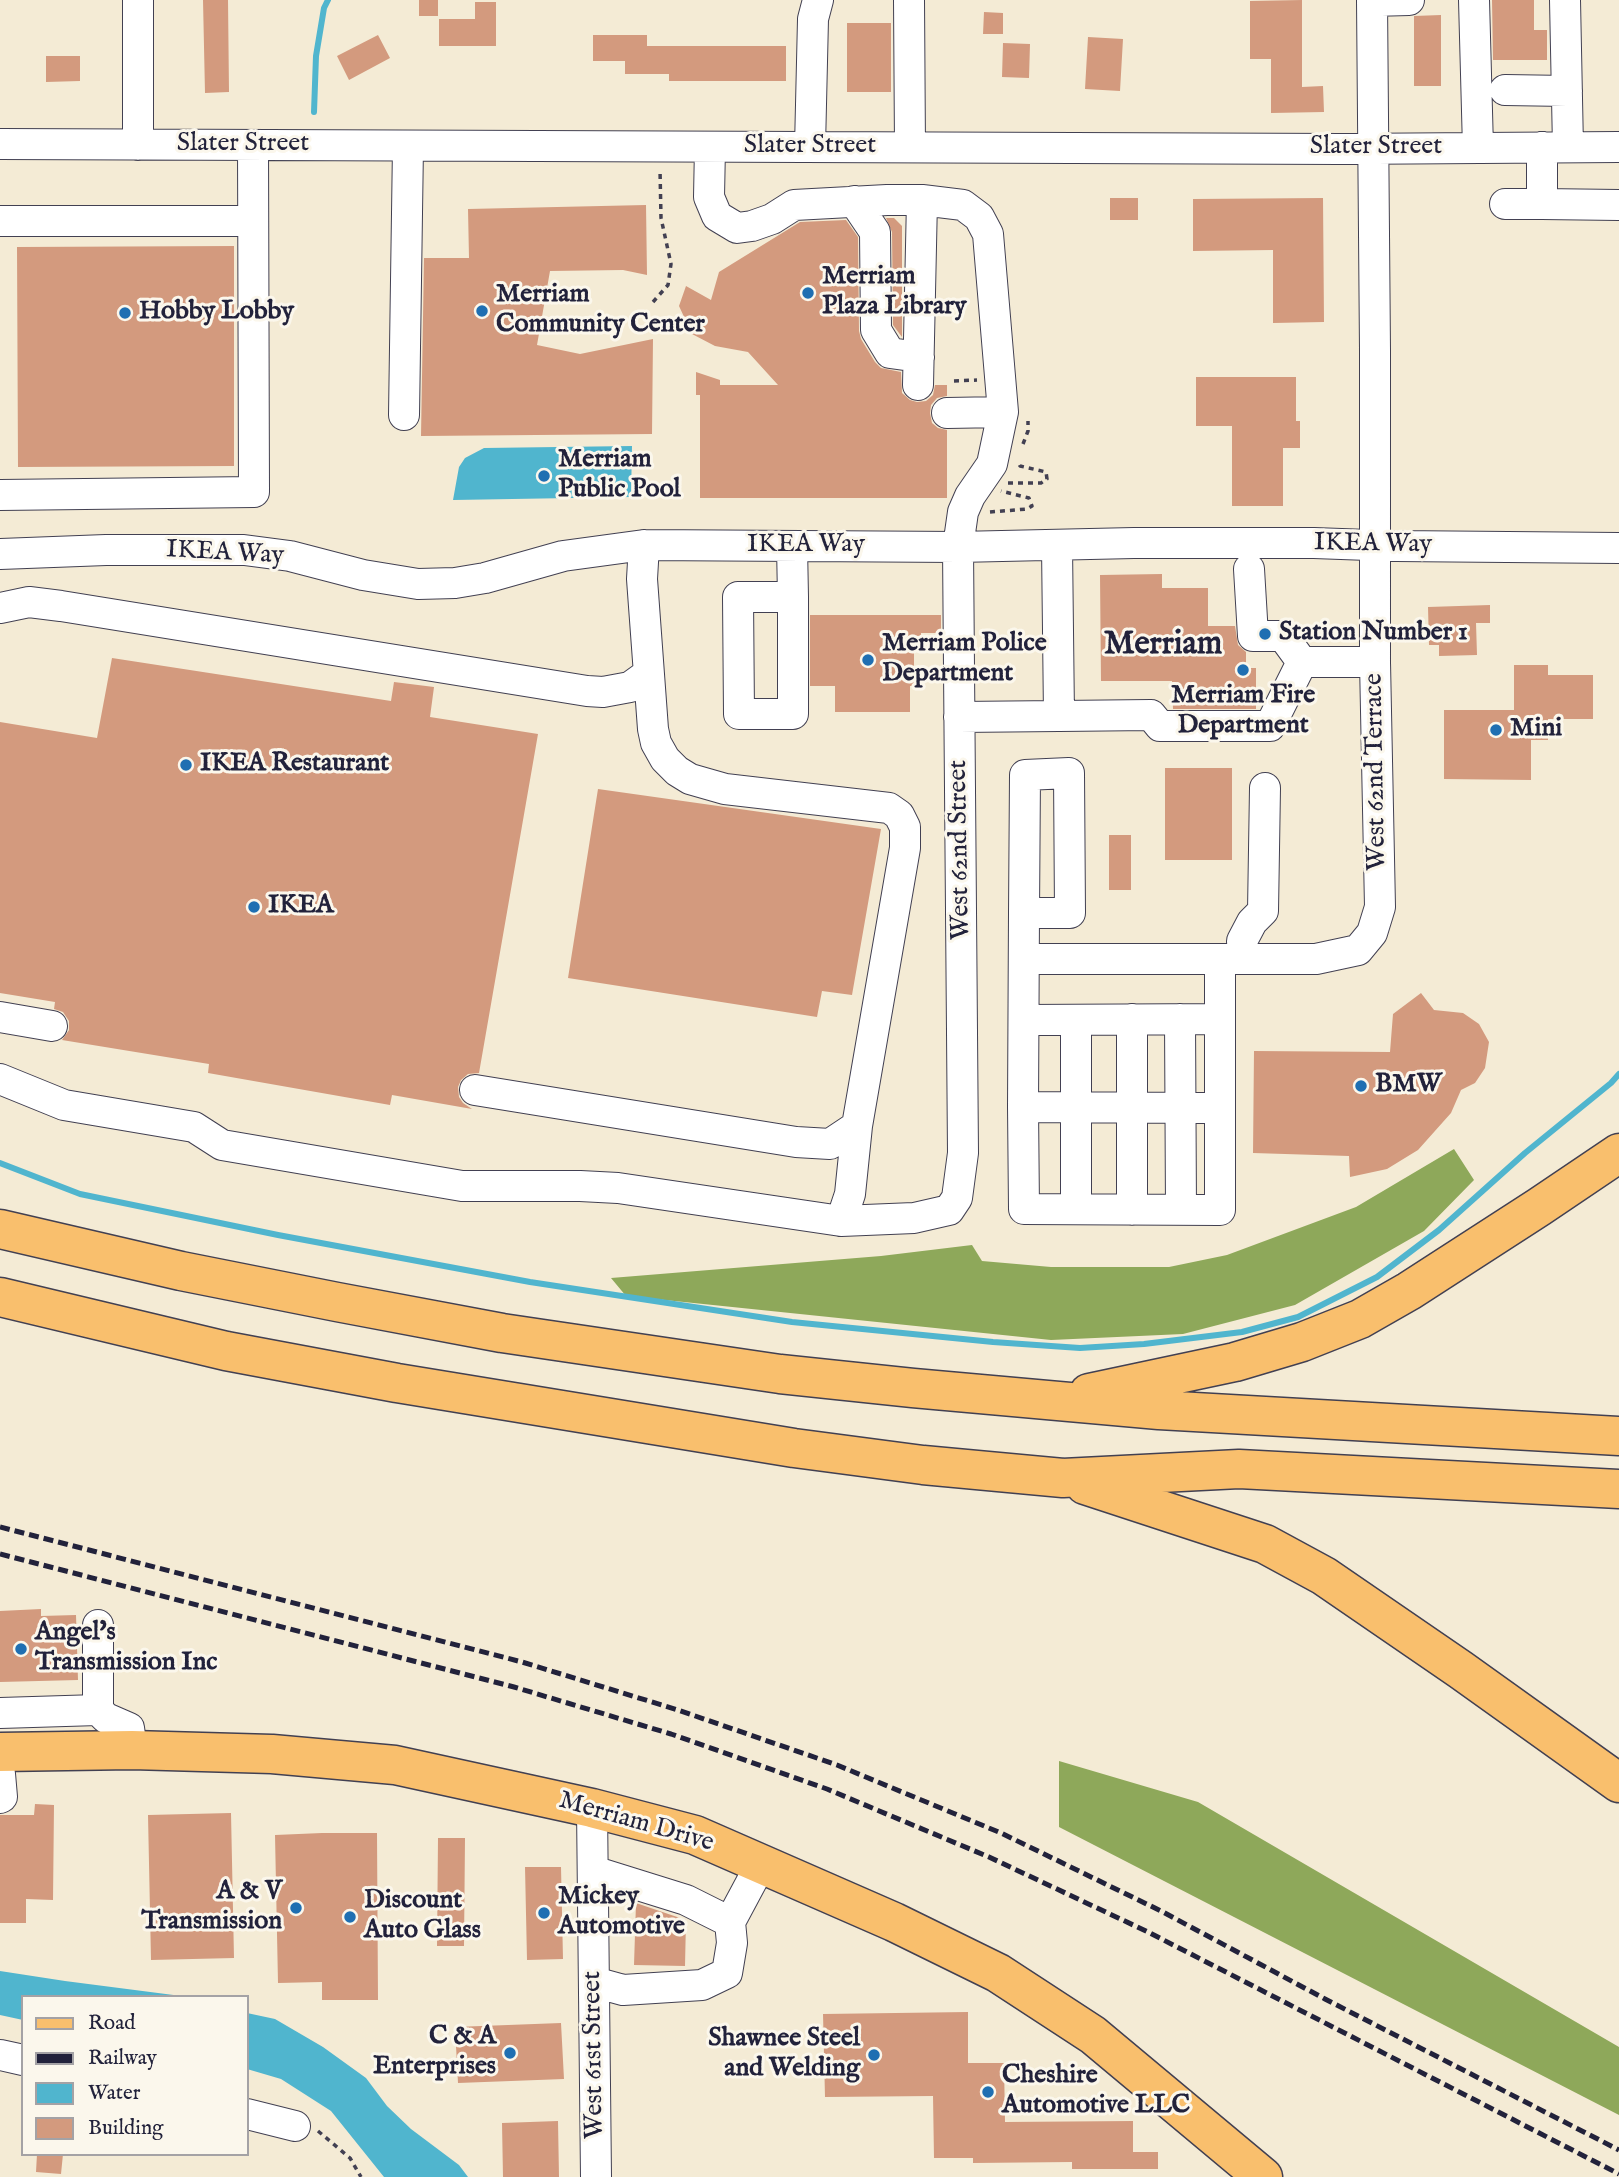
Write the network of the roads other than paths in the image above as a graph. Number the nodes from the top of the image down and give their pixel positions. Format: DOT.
graph roads {
  1 [pos="138,0"];
  2 [pos="818,0"];
  3 [pos="909,0"];
  4 [pos="1409,0"];
  5 [pos="1475,0"];
  6 [pos="1565,0"];
  7 [pos="1372,1"];
  8 [pos="1505,90"];
  9 [pos="1567,91"];
  10 [pos="0,144"];
  11 [pos="138,145"];
  12 [pos="253,145"];
  13 [pos="408,146"];
  14 [pos="710,147"];
  15 [pos="810,147"];
  16 [pos="911,147"];
  17 [pos="1555,147"];
  18 [pos="1619,147"];
  19 [pos="1478,148"];
  20 [pos="1374,149"];
  21 [pos="922,200"];
  22 [pos="855,201"];
  23 [pos="1505,204"];
  24 [pos="1542,204"];
  25 [pos="1619,205"];
  26 [pos="0,221"];
  27 [pos="253,221"];
  28 [pos="1016,412"];
  29 [pos="947,413"];
  30 [pos="404,415"];
  31 [pos="0,495"];
  32 [pos="644,545"];
  33 [pos="1376,545"];
  34 [pos="792,546"];
  35 [pos="1058,546"];
  36 [pos="958,547"];
  37 [pos="1619,548"];
  38 [pos="0,554"];
  39 [pos="1249,569"];
  40 [pos="793,597"];
  41 [pos="0,608"];
  42 [pos="1302,662"];
  43 [pos="1375,662"];
  44 [pos="648,674"];
  45 [pos="1059,716"];
  46 [pos="959,717"];
  47 [pos="1265,788"];
  48 [pos="1024,913"];
  49 [pos="1024,959"];
  50 [pos="1232,959"];
  51 [pos="0,1017"];
  52 [pos="1180,1019"];
  53 [pos="1220,1019"];
  54 [pos="1024,1020"];
  55 [pos="1076,1020"];
  56 [pos="1132,1020"];
  57 [pos="51,1026"];
  58 [pos="0,1079"];
  59 [pos="475,1090"];
  60 [pos="1023,1107"];
  61 [pos="1076,1107"];
  62 [pos="1131,1107"];
  63 [pos="1180,1108"];
  64 [pos="1220,1108"];
  65 [pos="858,1126"];
  66 [pos="1619,1153"];
  67 [pos="1076,1209"];
  68 [pos="1132,1210"];
  69 [pos="1181,1210"];
  70 [pos="841,1221"];
  71 [pos="0,1229"];
  72 [pos="0,1297"];
  73 [pos="1048,1401"];
  74 [pos="1619,1436"];
  75 [pos="1063,1478"];
  76 [pos="1619,1489"];
  77 [pos="98,1625"];
  78 [pos="97,1710"];
  79 [pos="47,1712"];
  80 [pos="0,1713"];
  81 [pos="131,1750"];
  82 [pos="48,1751"];
  83 [pos="0,1752"];
  84 [pos="0,1774"];
  85 [pos="1619,1783"];
  86 [pos="0,1798"];
  87 [pos="592,1808"];
  88 [pos="761,1864"];
  89 [pos="593,1871"];
  90 [pos="730,1922"];
  91 [pos="594,1982"];
  92 [pos="0,2055"];
  93 [pos="21,2060"];
  94 [pos="248,2114"];
  95 [pos="295,2126"];
  96 [pos="596,2177"];
  97 [pos="1262,2177"];
  1 -- 11 [label="street"];
  2 -- 15 [label="street"];
  3 -- 16 [label="street"];
  4 -- 7 [label="street"];
  5 -- 19 [label="street"];
  6 -- 9 [label="street"];
  7 -- 20 [label="street, West 62nd Terrace"];
  8 -- 9 [label="street"];
  9 -- 17 [label="street"];
  10 -- 11 [label="street, Slater Street"];
  11 -- 12 [label="street, Slater Street"];
  12 -- 13 [label="street, Slater Street"];
  12 -- 27 [label="street"];
  13 -- 14 [label="street, Slater Street"];
  13 -- 30 [label="street"];
  14 -- 15 [label="street, Slater Street"];
  14 -- 22 [label="street, West 62nd Street"];
  15 -- 16 [label="street, Slater Street"];
  16 -- 20 [label="street, Slater Street"];
  17 -- 18 [label="street, Slater Street"];
  17 -- 19 [label="street, Slater Street"];
  17 -- 24 [label="street"];
  19 -- 20 [label="street, Slater Street"];
  20 -- 33 [label="street, West 62nd Terrace"];
  21 -- 22 [label="street, West 62nd Street"];
  21 -- 22 [label="street"];
  21 -- 28 [label="street, West 62nd Street"];
  23 -- 24 [label="street"];
  24 -- 25 [label="street"];
  26 -- 27 [label="street"];
  27 -- 31 [label="street"];
  28 -- 29 [label="street"];
  28 -- 36 [label="street, West 62nd Street"];
  32 -- 34 [label="street, IKEA Way"];
  32 -- 38 [label="street, IKEA Way"];
  32 -- 44 [label="street"];
  33 -- 35 [label="street, IKEA Way"];
  33 -- 37 [label="street, IKEA Way"];
  33 -- 43 [label="street, West 62nd Terrace"];
  34 -- 36 [label="street, IKEA Way"];
  34 -- 40 [label="street"];
  35 -- 36 [label="street, IKEA Way"];
  35 -- 45 [label="street"];
  36 -- 46 [label="street, West 62nd Street"];
  39 -- 42 [label="street"];
  41 -- 44 [label="street"];
  42 -- 43 [label="street"];
  42 -- 45 [label="street"];
  43 -- 50 [label="street, West 62nd Terrace"];
  44 -- 65 [label="street"];
  45 -- 46 [label="street"];
  46 -- 70 [label="street, West 62nd Street"];
  47 -- 50 [label="street"];
  48 -- 49 [label="street"];
  49 -- 50 [label="street, West 62nd Terrace"];
  49 -- 54 [label="street"];
  50 -- 53 [label="street"];
  51 -- 57 [label="street"];
  52 -- 53 [label="street"];
  52 -- 56 [label="street"];
  52 -- 63 [label="street"];
  53 -- 64 [label="street"];
  54 -- 55 [label="street"];
  54 -- 60 [label="street"];
  55 -- 56 [label="street"];
  55 -- 61 [label="street"];
  56 -- 62 [label="street"];
  58 -- 70 [label="street"];
  59 -- 65 [label="street"];
  60 -- 61 [label="street"];
  60 -- 67 [label="street"];
  61 -- 62 [label="street"];
  61 -- 67 [label="street"];
  62 -- 63 [label="street"];
  62 -- 68 [label="street"];
  63 -- 64 [label="street"];
  63 -- 69 [label="street"];
  64 -- 69 [label="street"];
  65 -- 70 [label="street"];
  66 -- 73 [label="main road"];
  67 -- 68 [label="street"];
  68 -- 69 [label="street"];
  71 -- 73 [label="main road"];
  72 -- 75 [label="main road"];
  73 -- 74 [label="main road"];
  75 -- 76 [label="main road"];
  75 -- 85 [label="main road"];
  77 -- 78 [label="street"];
  78 -- 79 [label="street"];
  78 -- 81 [label="street"];
  79 -- 80 [label="street"];
  79 -- 82 [label="street"];
  81 -- 82 [label="main road, Merriam Drive"];
  81 -- 87 [label="main road, Merriam Drive"];
  82 -- 83 [label="main road, Merriam Drive"];
  84 -- 86 [label="street"];
  87 -- 88 [label="main road, Merriam Drive"];
  87 -- 89 [label="street, West 61st Street"];
  88 -- 90 [label="street"];
  88 -- 97 [label="main road, Merriam Drive"];
  89 -- 90 [label="street"];
  89 -- 91 [label="street, West 61st Street"];
  90 -- 91 [label="street"];
  91 -- 96 [label="street, West 61st Street"];
  92 -- 93 [label="street"];
  94 -- 95 [label="street"];
}
